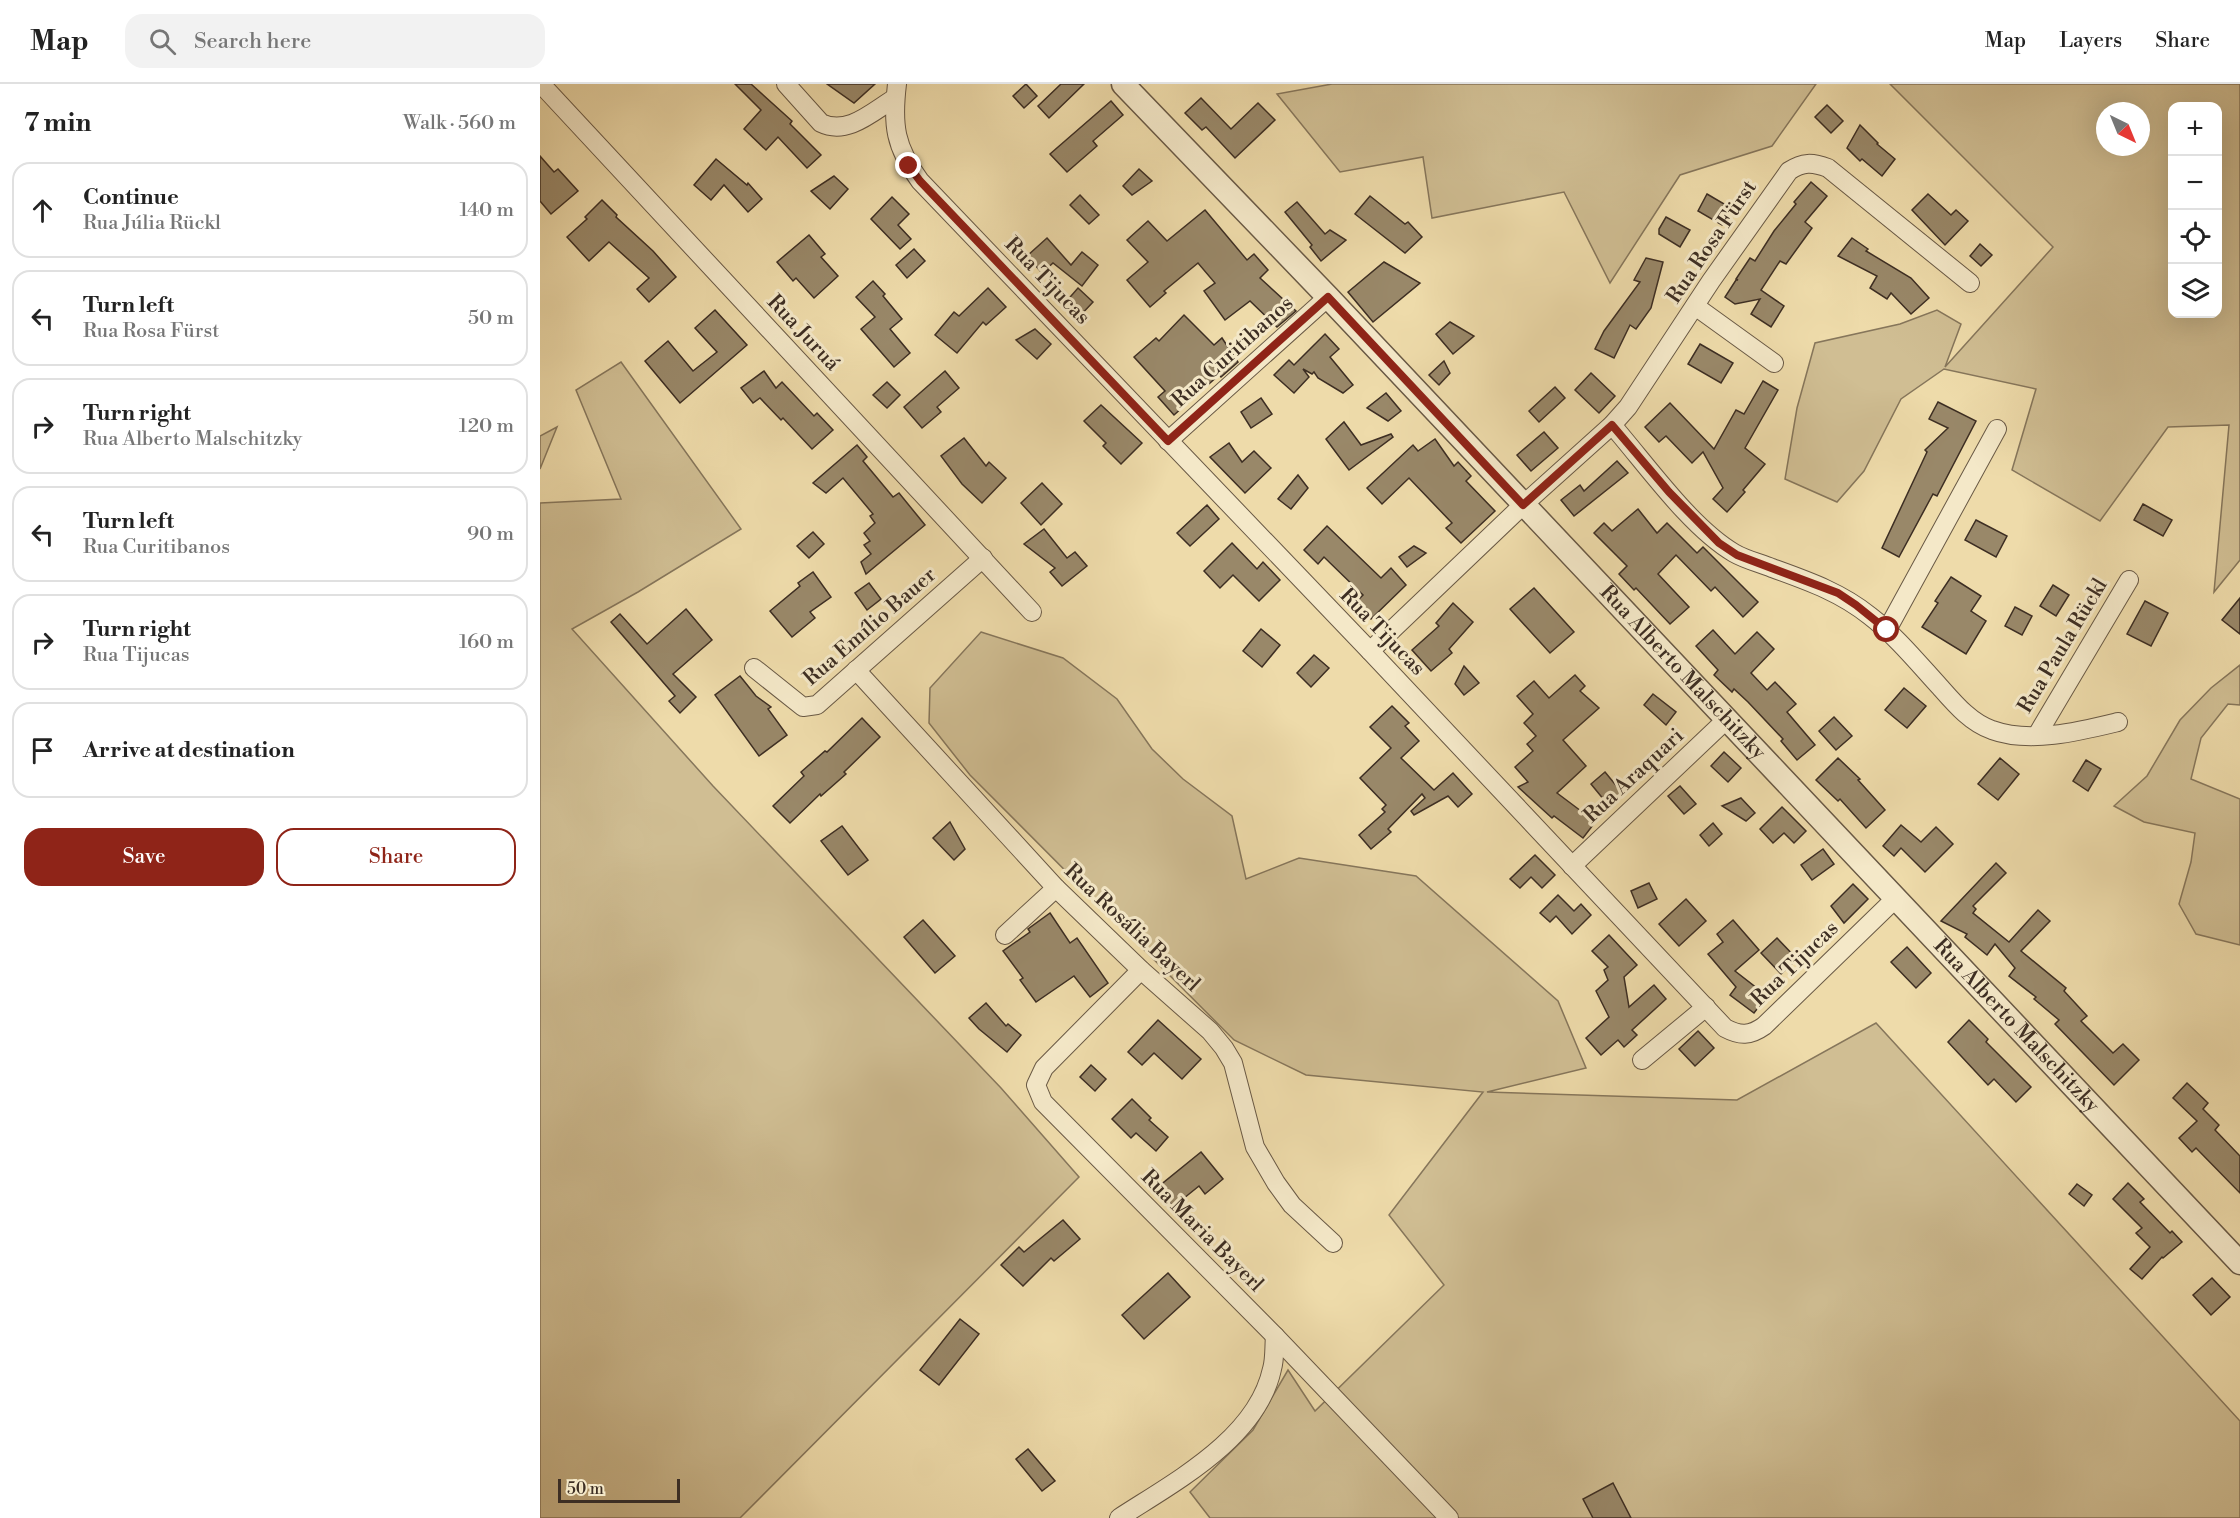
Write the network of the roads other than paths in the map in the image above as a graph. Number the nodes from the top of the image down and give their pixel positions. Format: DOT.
graph roads {
  1 [pos="786,84"];
  2 [pos="1123,84"];
  3 [pos="542,85"];
  4 [pos="896,91"];
  5 [pos="1970,283"];
  6 [pos="1328,297"];
  7 [pos="1695,306"];
  8 [pos="1774,363"];
  9 [pos="1612,425"];
  10 [pos="1997,429"];
  11 [pos="1168,441"];
  12 [pos="1523,505"];
  13 [pos="983,558"];
  14 [pos="2129,580"];
  15 [pos="1032,612"];
  16 [pos="1887,630"];
  17 [pos="1370,651"];
  18 [pos="754,668"];
  19 [pos="856,670"];
  20 [pos="1727,720"];
  21 [pos="2118,722"];
  22 [pos="2037,735"];
  23 [pos="1572,866"];
  24 [pos="1056,888"];
  25 [pos="1896,898"];
  26 [pos="1005,934"];
  27 [pos="1141,970"];
  28 [pos="1706,1007"];
  29 [pos="1642,1060"];
  30 [pos="1333,1243"];
  31 [pos="2240,1263"];
  32 [pos="1275,1336"];
  33 [pos="1119,1518"];
  34 [pos="1449,1518"];
  1 -- 4 [label="street"];
  2 -- 6 [label="street, Rua Alberto Malschitzky"];
  3 -- 13 [label="street, Rua Juruá"];
  4 -- 11 [label="street, Rua Tijucas"];
  5 -- 7 [label="street, Rua Rosa Fürst"];
  6 -- 11 [label="street, Rua Curitibanos"];
  6 -- 12 [label="street, Rua Alberto Malschitzky"];
  7 -- 8 [label="street"];
  7 -- 9 [label="street, Rua Rosa Fürst"];
  9 -- 12 [label="street, Rua Rosa Fürst"];
  9 -- 16 [label="street"];
  10 -- 16 [label="street"];
  11 -- 17 [label="street, Rua Tijucas"];
  12 -- 17 [label="street, Rua Rosa Fürst"];
  12 -- 20 [label="street, Rua Alberto Malschitzky"];
  13 -- 15 [label="street, Rua Juruá"];
  13 -- 19 [label="street, Rua Emílio Bauer"];
  14 -- 22 [label="street, Rua Paula Rückl"];
  16 -- 22 [label="street"];
  17 -- 23 [label="street, Rua Tijucas"];
  18 -- 19 [label="street, Rua Emílio Bauer"];
  19 -- 24 [label="street, Rua Rosália Bayerl"];
  20 -- 23 [label="street, Rua Araquari"];
  20 -- 25 [label="street, Rua Alberto Malschitzky"];
  21 -- 22 [label="street"];
  23 -- 28 [label="street, Rua Tijucas"];
  24 -- 26 [label="street"];
  24 -- 27 [label="street, Rua Rosália Bayerl"];
  25 -- 28 [label="street, Rua Tijucas"];
  25 -- 31 [label="street, Rua Alberto Malschitzky"];
  27 -- 30 [label="street, Rua Rosália Bayerl"];
  27 -- 32 [label="street, Rua Maria Bayerl"];
  28 -- 29 [label="street"];
  32 -- 33 [label="street"];
  32 -- 34 [label="street, Rua Maria Bayerl"];
}
